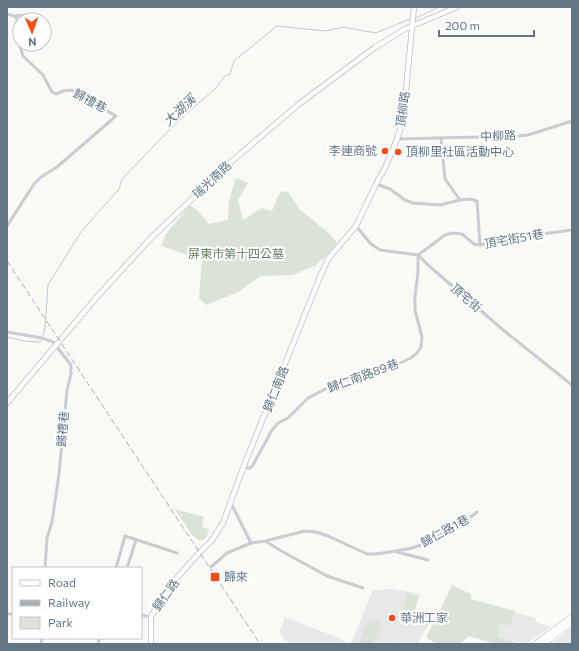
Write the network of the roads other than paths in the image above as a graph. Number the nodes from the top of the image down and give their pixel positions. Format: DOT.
graph roads {
  1 [pos="414,7"];
  2 [pos="457,7"];
  3 [pos="412,26"];
  4 [pos="22,52"];
  5 [pos="572,121"];
  6 [pos="441,138"];
  7 [pos="397,139"];
  8 [pos="376,184"];
  9 [pos="460,200"];
  10 [pos="7,226"];
  11 [pos="356,226"];
  12 [pos="572,230"];
  13 [pos="480,245"];
  14 [pos="418,255"];
  15 [pos="7,332"];
  16 [pos="56,345"];
  17 [pos="572,385"];
  18 [pos="7,403"];
  19 [pos="243,468"];
  20 [pos="231,503"];
  21 [pos="477,512"];
  22 [pos="136,540"];
  23 [pos="265,541"];
  24 [pos="251,543"];
  25 [pos="396,552"];
  26 [pos="177,553"];
  27 [pos="199,553"];
  28 [pos="428,560"];
  29 [pos="45,567"];
  30 [pos="116,567"];
  31 [pos="127,567"];
  32 [pos="211,567"];
  33 [pos="363,588"];
  34 [pos="142,615"];
  35 [pos="151,617"];
  36 [pos="572,617"];
  37 [pos="572,623"];
  38 [pos="151,644"];
  39 [pos="535,644"];
  40 [pos="543,644"];
  1 -- 3 [label="street, 頂柳路"];
  2 -- 3 [label="street, 瑞光南路"];
  3 -- 7 [label="street, 頂柳路"];
  3 -- 16 [label="street, 瑞光南路"];
  4 -- 10 [label="street, 歸禮巷"];
  5 -- 6 [label="street, 中柳路"];
  6 -- 7 [label="street, 中柳路"];
  6 -- 9 [label="street"];
  7 -- 8 [label="street, 頂柳路"];
  8 -- 9 [label="street"];
  8 -- 11 [label="street, 頂柳路"];
  9 -- 13 [label="street"];
  11 -- 14 [label="street"];
  11 -- 19 [label="street, 歸仁南路"];
  12 -- 13 [label="street, 頂宅街51巷"];
  13 -- 14 [label="street, 頂宅街51巷"];
  14 -- 17 [label="street, 頂宅街"];
  14 -- 19 [label="street, 歸仁南路89巷"];
  15 -- 16 [label="street"];
  16 -- 18 [label="street, 瑞光南路"];
  16 -- 29 [label="street, 歸禮巷"];
  19 -- 20 [label="street, 歸仁南路"];
  20 -- 24 [label="street"];
  20 -- 27 [label="street, 歸仁南路"];
  21 -- 25 [label="street, 歸仁路1巷"];
  22 -- 26 [label="street"];
  22 -- 30 [label="street"];
  22 -- 31 [label="street"];
  23 -- 24 [label="street, 歸仁路1巷"];
  23 -- 25 [label="street, 歸仁路1巷"];
  23 -- 33 [label="street"];
  24 -- 32 [label="street, 歸仁路1巷"];
  25 -- 28 [label="street"];
  27 -- 35 [label="street, 歸仁路"];
  34 -- 35 [label="street"];
  35 -- 38 [label="street, 歸仁路"];
  36 -- 39 [label="main road"];
  37 -- 40 [label="main road"];
}
